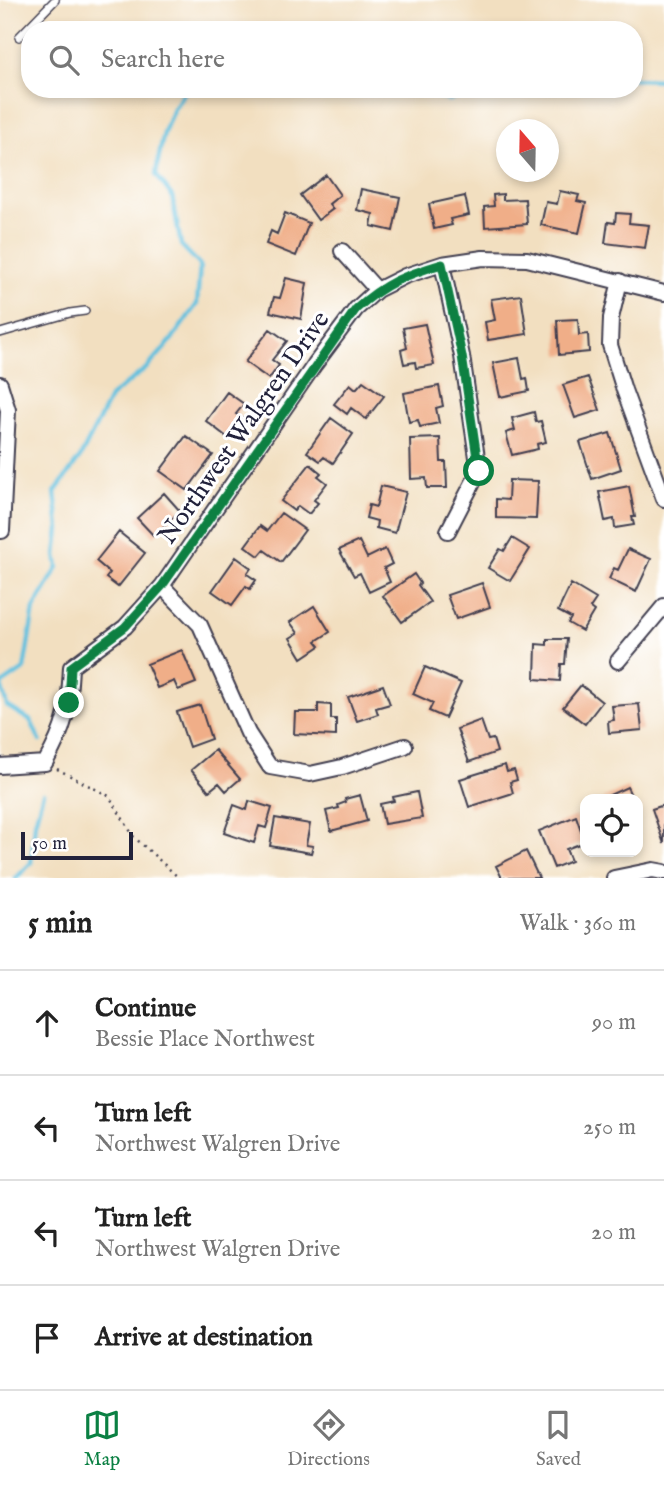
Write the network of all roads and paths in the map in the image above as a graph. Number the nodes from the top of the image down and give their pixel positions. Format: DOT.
graph roads {
  1 [pos="55,0"];
  2 [pos="35,21"];
  3 [pos="342,251"];
  4 [pos="442,264"];
  5 [pos="620,281"];
  6 [pos="377,290"];
  7 [pos="664,293"];
  8 [pos="85,311"];
  9 [pos="0,333"];
  10 [pos="0,384"];
  11 [pos="4,411"];
  12 [pos="664,499"];
  13 [pos="0,531"];
  14 [pos="448,531"];
  15 [pos="162,586"];
  16 [pos="664,606"];
  17 [pos="618,661"];
  18 [pos="405,746"];
  19 [pos="45,763"];
  20 [pos="0,766"];
  21 [pos="664,872"];
  22 [pos="179,878"];
  23 [pos="614,878"];
  1 -- 2 [label="lane"];
  3 -- 6 [label="street"];
  4 -- 5 [label="street, Northwest Walgren Drive"];
  4 -- 6 [label="street, Northwest Walgren Drive"];
  4 -- 14 [label="street"];
  5 -- 7 [label="street, Northwest Walgren Drive"];
  5 -- 12 [label="street"];
  6 -- 15 [label="street, Northwest Walgren Drive"];
  8 -- 9 [label="lane"];
  10 -- 11 [label="street"];
  11 -- 13 [label="street"];
  15 -- 18 [label="street"];
  15 -- 19 [label="street, Northwest Walgren Drive"];
  16 -- 17 [label="street"];
  19 -- 20 [label="street"];
  19 -- 22 [label="path"];
  21 -- 23 [label="street"];
}
